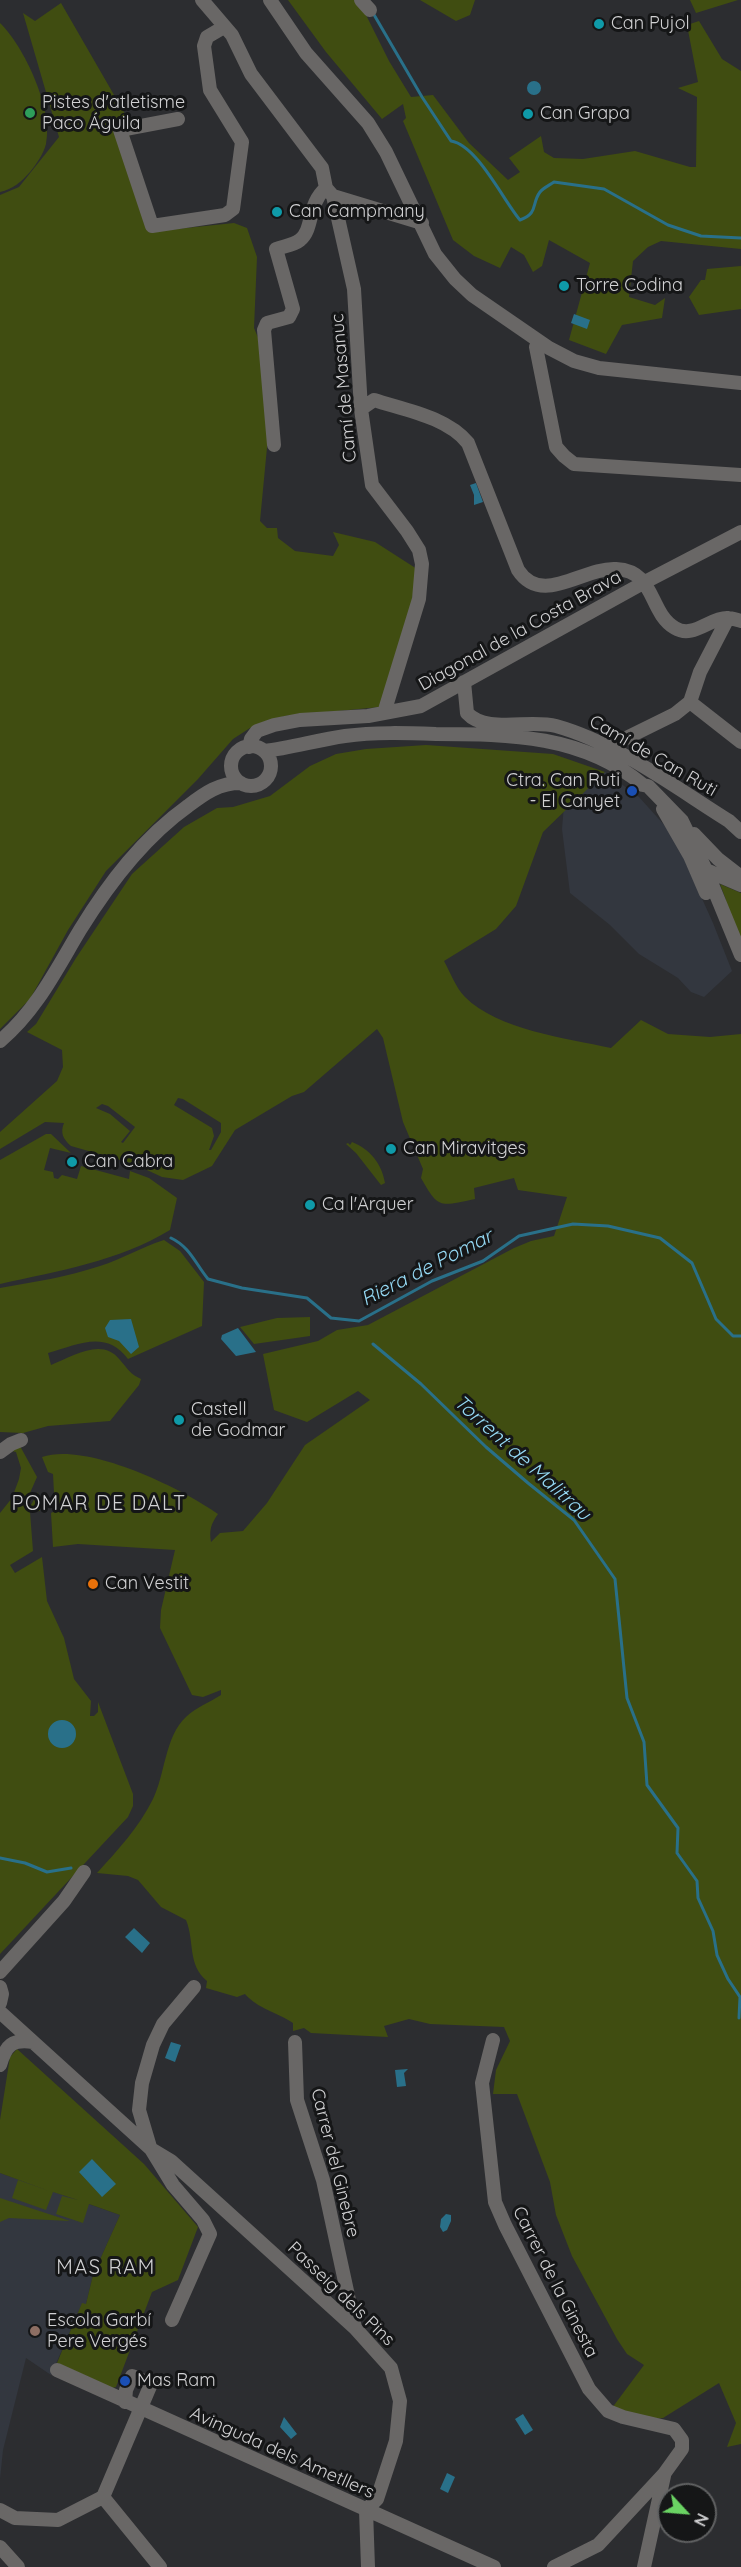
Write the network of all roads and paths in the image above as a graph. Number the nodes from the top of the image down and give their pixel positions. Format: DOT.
graph roads {
  1 [pos="202,0"];
  2 [pos="270,0"];
  3 [pos="280,0"];
  4 [pos="224,27"];
  5 [pos="178,119"];
  6 [pos="329,192"];
  7 [pos="418,222"];
  8 [pos="445,256"];
  9 [pos="512,315"];
  10 [pos="539,341"];
  11 [pos="602,362"];
  12 [pos="741,375"];
  13 [pos="741,383"];
  14 [pos="361,409"];
  15 [pos="274,445"];
  16 [pos="741,475"];
  17 [pos="741,532"];
  18 [pos="645,582"];
  19 [pos="734,619"];
  20 [pos="465,682"];
  21 [pos="690,702"];
  22 [pos="384,713"];
  23 [pos="741,742"];
  24 [pos="298,746"];
  25 [pos="608,747"];
  26 [pos="258,749"];
  27 [pos="271,766"];
  28 [pos="232,767"];
  29 [pos="241,783"];
  30 [pos="643,786"];
  31 [pos="212,788"];
  32 [pos="663,809"];
  33 [pos="682,821"];
  34 [pos="741,832"];
  35 [pos="706,870"];
  36 [pos="741,877"];
  37 [pos="741,885"];
  38 [pos="741,955"];
  39 [pos="741,964"];
  40 [pos="0,1041"];
  41 [pos="21,1440"];
  42 [pos="0,1452"];
  43 [pos="84,1872"];
  44 [pos="0,1972"];
  45 [pos="0,1987"];
  46 [pos="194,1987"];
  47 [pos="0,2002"];
  48 [pos="0,2013"];
  49 [pos="493,2040"];
  50 [pos="33,2042"];
  51 [pos="295,2042"];
  52 [pos="0,2065"];
  53 [pos="151,2149"];
  54 [pos="172,2320"];
  55 [pos="355,2328"];
  56 [pos="57,2370"];
  57 [pos="125,2402"];
  58 [pos="140,2409"];
  59 [pos="664,2474"];
  60 [pos="662,2483"];
  61 [pos="103,2497"];
  62 [pos="642,2498"];
  63 [pos="657,2507"];
  64 [pos="0,2510"];
  65 [pos="366,2510"];
  66 [pos="0,2547"];
  67 [pos="18,2567"];
  68 [pos="160,2567"];
  69 [pos="368,2567"];
  70 [pos="494,2567"];
  71 [pos="554,2567"];
  72 [pos="644,2567"];
  1 -- 4 [label="street, Camí de Masanuc"];
  2 -- 7 [label="street"];
  3 -- 8 [label="street"];
  4 -- 5 [label="street"];
  4 -- 6 [label="street, Camí de Masanuc"];
  6 -- 7 [label="street"];
  6 -- 14 [label="street, Camí de Masanuc"];
  6 -- 15 [label="street"];
  7 -- 8 [label="street"];
  7 -- 10 [label="street"];
  8 -- 9 [label="street"];
  9 -- 10 [label="street"];
  9 -- 11 [label="street"];
  10 -- 11 [label="street"];
  10 -- 13 [label="street"];
  10 -- 16 [label="street"];
  11 -- 12 [label="street"];
  14 -- 18 [label="street"];
  14 -- 22 [label="street, Camí de Masanuc"];
  17 -- 18 [label="street, Diagonal de la Costa Brava"];
  18 -- 19 [label="street"];
  18 -- 20 [label="street, Diagonal de la Costa Brava"];
  19 -- 21 [label="street"];
  20 -- 22 [label="street, Diagonal de la Costa Brava"];
  20 -- 25 [label="street, Camí de Can Ruti"];
  21 -- 23 [label="street"];
  21 -- 25 [label="street"];
  22 -- 26 [label="street, Diagonal de la Costa Brava"];
  24 -- 26 [label="street"];
  24 -- 27 [label="street"];
  24 -- 30 [label="street"];
  25 -- 34 [label="street, Camí de Can Ruti"];
  26 -- 27 [label="street"];
  26 -- 28 [label="street"];
  27 -- 29 [label="street"];
  28 -- 29 [label="street"];
  28 -- 31 [label="street"];
  29 -- 31 [label="street"];
  30 -- 32 [label="street"];
  30 -- 33 [label="street"];
  31 -- 40 [label="street"];
  32 -- 35 [label="street"];
  32 -- 39 [label="street"];
  33 -- 35 [label="street"];
  33 -- 36 [label="street"];
  35 -- 37 [label="street"];
  35 -- 38 [label="street"];
  41 -- 42 [label="street"];
  43 -- 44 [label="street"];
  45 -- 47 [label="street"];
  46 -- 53 [label="street"];
  48 -- 50 [label="street"];
  49 -- 59 [label="street, Carrer de la Ginesta"];
  50 -- 52 [label="street"];
  50 -- 53 [label="street"];
  51 -- 55 [label="street, Carrer del Ginebre"];
  53 -- 54 [label="street"];
  53 -- 55 [label="street, Passeig dels Pins"];
  55 -- 65 [label="street, Passeig dels Pins"];
  56 -- 57 [label="street, Avinguda dels Ametllers"];
  57 -- 58 [label="street, Avinguda dels Ametllers"];
  57 -- 58 [label="street"];
  58 -- 61 [label="street"];
  58 -- 65 [label="street, Avinguda dels Ametllers"];
  59 -- 60 [label="street"];
  59 -- 62 [label="street"];
  61 -- 64 [label="street"];
  61 -- 68 [label="street"];
  62 -- 63 [label="street"];
  62 -- 71 [label="street"];
  63 -- 72 [label="street"];
  65 -- 69 [label="street"];
  65 -- 70 [label="street, Avinguda dels Ametllers"];
  66 -- 67 [label="street"];
}
